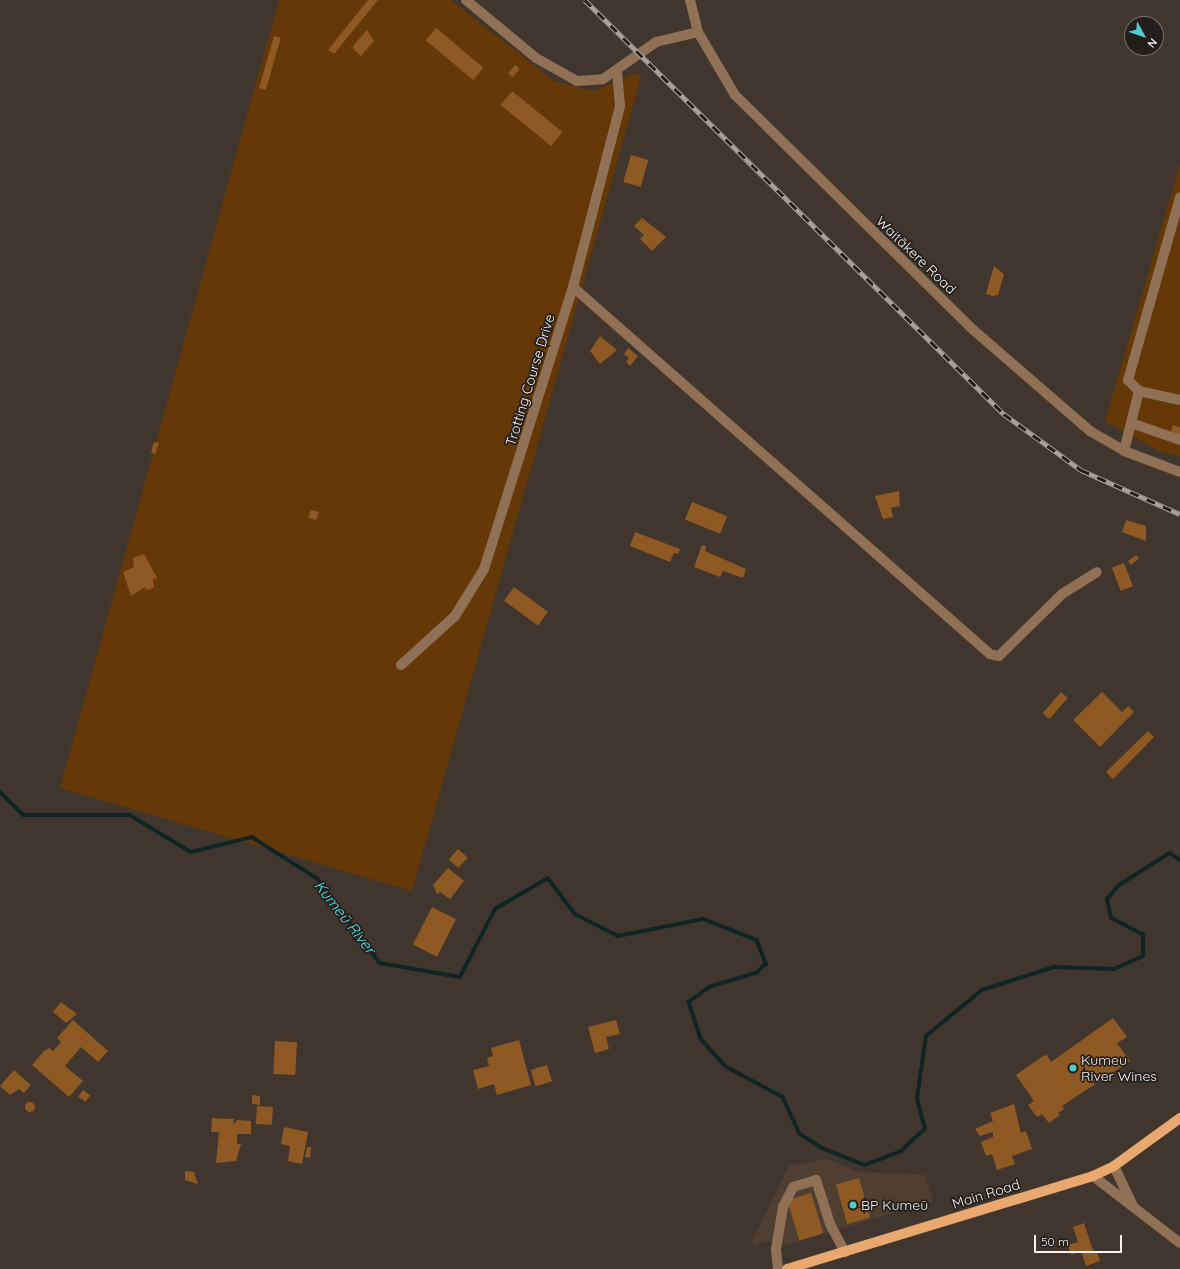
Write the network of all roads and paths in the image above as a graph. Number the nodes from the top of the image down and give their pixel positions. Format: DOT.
graph roads {
  1 [pos="466,0"];
  2 [pos="690,0"];
  3 [pos="698,32"];
  4 [pos="617,72"];
  5 [pos="1180,197"];
  6 [pos="573,287"];
  7 [pos="1139,391"];
  8 [pos="1180,400"];
  9 [pos="1131,423"];
  10 [pos="1180,440"];
  11 [pos="1124,451"];
  12 [pos="1180,472"];
  13 [pos="1097,572"];
  14 [pos="401,665"];
  15 [pos="1180,1118"];
  16 [pos="1114,1166"];
  17 [pos="1092,1176"];
  18 [pos="1133,1207"];
  19 [pos="1180,1243"];
  20 [pos="845,1252"];
  21 [pos="778,1269"];
  22 [pos="787,1269"];
  1 -- 4 [label="street"];
  2 -- 3 [label="street, Waitākere Road"];
  3 -- 4 [label="street"];
  3 -- 11 [label="street, Waitākere Road"];
  4 -- 6 [label="street, Trotting Course Drive"];
  5 -- 7 [label="street"];
  6 -- 13 [label="street"];
  6 -- 14 [label="street, Trotting Course Drive"];
  7 -- 8 [label="street"];
  7 -- 9 [label="street"];
  9 -- 10 [label="street"];
  9 -- 11 [label="street"];
  11 -- 12 [label="street, Waitākere Road"];
  15 -- 16 [label="main road, Main Road"];
  16 -- 17 [label="main road, Main Road"];
  16 -- 18 [label="street"];
  17 -- 18 [label="street"];
  17 -- 20 [label="main road, Main Road"];
  18 -- 19 [label="street"];
  20 -- 21 [label="street"];
  20 -- 22 [label="main road, Main Road"];
}
